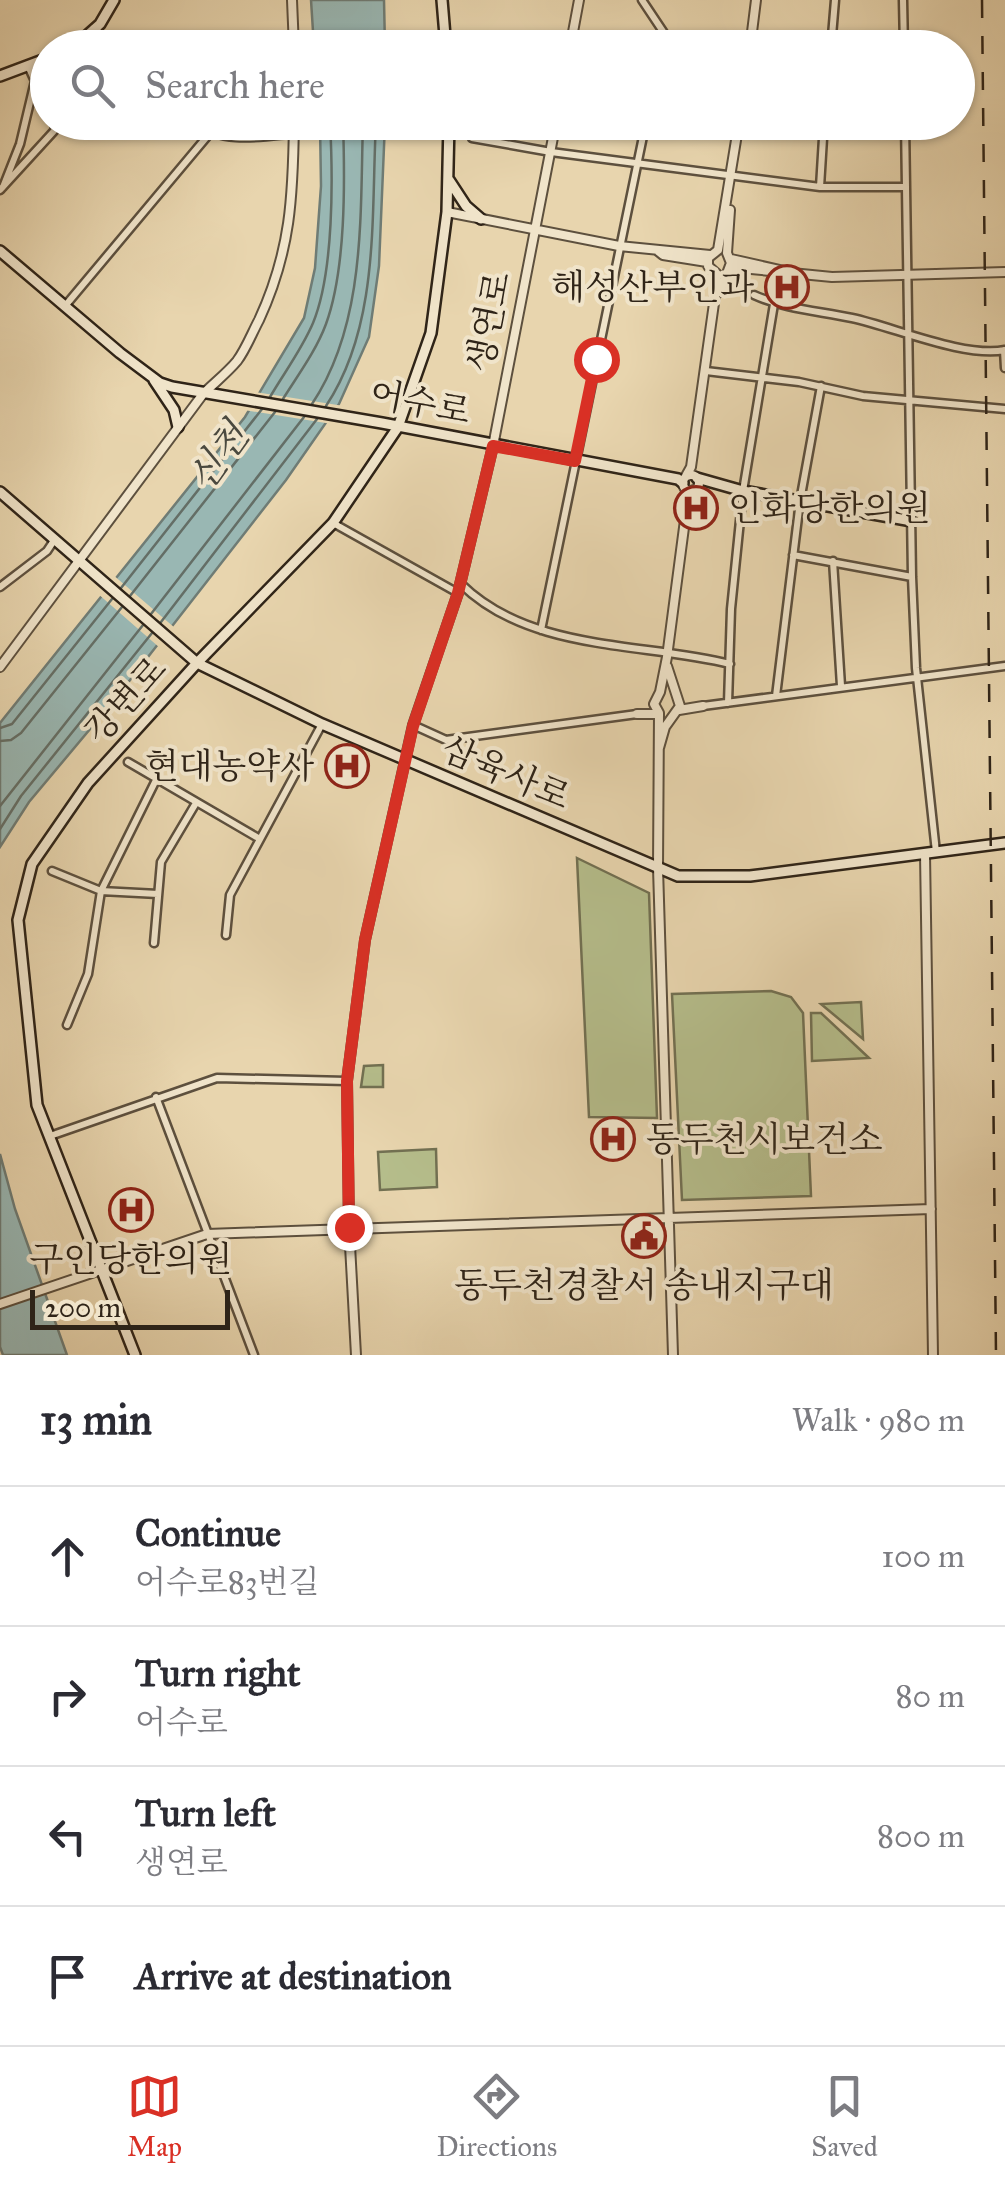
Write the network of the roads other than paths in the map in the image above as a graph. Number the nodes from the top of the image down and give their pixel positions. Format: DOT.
graph roads {
  1 [pos="114,0"];
  2 [pos="292,0"];
  3 [pos="442,0"];
  4 [pos="579,0"];
  5 [pos="642,0"];
  6 [pos="756,0"];
  7 [pos="835,0"];
  8 [pos="903,0"];
  9 [pos="94,29"];
  10 [pos="293,30"];
  11 [pos="445,30"];
  12 [pos="573,30"];
  13 [pos="661,30"];
  14 [pos="752,30"];
  15 [pos="832,30"];
  16 [pos="904,30"];
  17 [pos="28,66"];
  18 [pos="30,70"];
  19 [pos="0,76"];
  20 [pos="30,102"];
  21 [pos="46,140"];
  22 [pos="204,140"];
  23 [pos="294,140"];
  24 [pos="449,140"];
  25 [pos="483,140"];
  26 [pos="552,140"];
  27 [pos="642,140"];
  28 [pos="737,140"];
  29 [pos="823,140"];
  30 [pos="905,140"];
  31 [pos="550,152"];
  32 [pos="638,162"];
  33 [pos="732,174"];
  34 [pos="449,180"];
  35 [pos="820,187"];
  36 [pos="906,187"];
  37 [pos="2,188"];
  38 [pos="447,212"];
  39 [pos="481,219"];
  40 [pos="535,230"];
  41 [pos="620,246"];
  42 [pos="0,251"];
  43 [pos="721,262"];
  44 [pos="1005,272"];
  45 [pos="908,275"];
  46 [pos="754,295"];
  47 [pos="774,304"];
  48 [pos="65,306"];
  49 [pos="909,334"];
  50 [pos="1004,350"];
  51 [pos="1005,368"];
  52 [pos="706,370"];
  53 [pos="764,376"];
  54 [pos="153,378"];
  55 [pos="821,386"];
  56 [pos="204,394"];
  57 [pos="910,402"];
  58 [pos="1005,410"];
  59 [pos="178,427"];
  60 [pos="398,427"];
  61 [pos="493,446"];
  62 [pos="575,461"];
  63 [pos="690,483"];
  64 [pos="743,491"];
  65 [pos="0,492"];
  66 [pos="800,501"];
  67 [pos="912,521"];
  68 [pos="333,523"];
  69 [pos="55,540"];
  70 [pos="792,555"];
  71 [pos="834,562"];
  72 [pos="82,563"];
  73 [pos="912,577"];
  74 [pos="0,587"];
  75 [pos="460,588"];
  76 [pos="541,630"];
  77 [pos="667,654"];
  78 [pos="196,662"];
  79 [pos="730,664"];
  80 [pos="1005,666"];
  81 [pos="0,667"];
  82 [pos="918,678"];
  83 [pos="841,686"];
  84 [pos="660,692"];
  85 [pos="674,692"];
  86 [pos="776,696"];
  87 [pos="654,704"];
  88 [pos="728,704"];
  89 [pos="703,706"];
  90 [pos="679,709"];
  91 [pos="659,714"];
  92 [pos="641,715"];
  93 [pos="322,724"];
  94 [pos="413,726"];
  95 [pos="657,731"];
  96 [pos="658,752"];
  97 [pos="405,759"];
  98 [pos="128,762"];
  99 [pos="156,780"];
  100 [pos="196,802"];
  101 [pos="260,840"];
  102 [pos="1005,844"];
  103 [pos="930,853"];
  104 [pos="658,868"];
  105 [pos="52,871"];
  106 [pos="101,891"];
  107 [pos="158,894"];
  108 [pos="226,935"];
  109 [pos="154,944"];
  110 [pos="67,1025"];
  111 [pos="347,1081"];
  112 [pos="156,1098"];
  113 [pos="50,1136"];
  114 [pos="931,1209"];
  115 [pos="668,1217"];
  116 [pos="349,1227"];
  117 [pos="207,1234"];
  118 [pos="102,1268"];
  119 [pos="0,1304"];
  120 [pos="136,1355"];
  121 [pos="254,1355"];
  122 [pos="356,1355"];
  123 [pos="673,1355"];
  124 [pos="933,1355"];
  1 -- 9 [label="main road"];
  2 -- 10 [label="street"];
  3 -- 11 [label="main road"];
  4 -- 12 [label="street"];
  5 -- 13 [label="street"];
  6 -- 14 [label="street"];
  7 -- 15 [label="street"];
  8 -- 16 [label="street"];
  17 -- 18 [label="street"];
  17 -- 19 [label="main road"];
  20 -- 37 [label="street"];
  21 -- 37 [label="street"];
  22 -- 48 [label="street"];
  23 -- 56 [label="street"];
  24 -- 34 [label="main road, 강변로"];
  25 -- 31 [label="street"];
  26 -- 31 [label="street, 생연로"];
  27 -- 32 [label="street"];
  28 -- 33 [label="street"];
  29 -- 35 [label="street"];
  30 -- 36 [label="street"];
  31 -- 32 [label="street"];
  31 -- 40 [label="street, 생연로"];
  32 -- 33 [label="street"];
  32 -- 41 [label="street"];
  33 -- 35 [label="street"];
  33 -- 43 [label="street"];
  34 -- 38 [label="main road, 강변로"];
  34 -- 39 [label="main road"];
  35 -- 36 [label="street"];
  36 -- 45 [label="street"];
  38 -- 39 [label="street"];
  38 -- 60 [label="main road, 강변로"];
  39 -- 40 [label="street"];
  40 -- 41 [label="street"];
  40 -- 61 [label="street, 생연로"];
  41 -- 43 [label="street"];
  41 -- 62 [label="street"];
  42 -- 48 [label="main road, 어수로"];
  43 -- 45 [label="street"];
  43 -- 52 [label="street"];
  44 -- 45 [label="street"];
  45 -- 49 [label="street"];
  46 -- 47 [label="street"];
  47 -- 49 [label="street"];
  47 -- 53 [label="street"];
  48 -- 54 [label="main road, 어수로"];
  49 -- 50 [label="street"];
  49 -- 57 [label="street"];
  50 -- 51 [label="street"];
  52 -- 53 [label="street"];
  52 -- 63 [label="street"];
  53 -- 55 [label="street"];
  53 -- 64 [label="street"];
  54 -- 56 [label="main road, 어수로"];
  54 -- 59 [label="main road"];
  55 -- 57 [label="street"];
  55 -- 66 [label="street"];
  56 -- 59 [label="street"];
  56 -- 60 [label="main road, 어수로"];
  57 -- 58 [label="street"];
  57 -- 67 [label="street"];
  59 -- 72 [label="street"];
  60 -- 61 [label="main road, 어수로"];
  60 -- 68 [label="main road, 강변로"];
  61 -- 62 [label="main road, 어수로"];
  61 -- 75 [label="street, 생연로"];
  62 -- 63 [label="main road, 어수로"];
  62 -- 76 [label="street"];
  63 -- 64 [label="main road, 어수로"];
  63 -- 77 [label="street"];
  64 -- 66 [label="main road, 어수로"];
  64 -- 79 [label="street"];
  65 -- 69 [label="main road, 삼육사로"];
  66 -- 67 [label="main road, 어수로"];
  66 -- 70 [label="street"];
  67 -- 73 [label="street"];
  68 -- 75 [label="street"];
  68 -- 78 [label="main road, 강변로"];
  69 -- 72 [label="main road, 삼육사로"];
  69 -- 74 [label="street"];
  70 -- 71 [label="street"];
  70 -- 86 [label="street"];
  71 -- 73 [label="street"];
  71 -- 83 [label="street"];
  72 -- 78 [label="main road, 삼육사로"];
  72 -- 81 [label="street"];
  73 -- 82 [label="street"];
  75 -- 76 [label="street"];
  75 -- 94 [label="street, 생연로"];
  76 -- 77 [label="street"];
  77 -- 79 [label="street"];
  77 -- 84 [label="street"];
  77 -- 85 [label="street"];
  78 -- 93 [label="main road, 삼육사로"];
  78 -- 113 [label="main road, 강변로"];
  79 -- 88 [label="street"];
  80 -- 82 [label="street"];
  82 -- 83 [label="street"];
  82 -- 103 [label="street"];
  83 -- 86 [label="street"];
  84 -- 85 [label="street"];
  84 -- 87 [label="street"];
  85 -- 90 [label="street"];
  86 -- 88 [label="street"];
  87 -- 91 [label="street"];
  87 -- 92 [label="street"];
  88 -- 89 [label="street"];
  89 -- 90 [label="street"];
  90 -- 91 [label="street"];
  90 -- 96 [label="street"];
  91 -- 92 [label="street"];
  91 -- 95 [label="street"];
  92 -- 94 [label="street"];
  92 -- 95 [label="street"];
  93 -- 97 [label="main road, 삼육사로"];
  93 -- 101 [label="street"];
  94 -- 97 [label="street, 생연로"];
  95 -- 96 [label="street"];
  96 -- 104 [label="street"];
  97 -- 104 [label="main road, 삼육사로"];
  97 -- 111 [label="street, 생연로"];
  98 -- 99 [label="street"];
  99 -- 100 [label="street"];
  99 -- 106 [label="street"];
  100 -- 101 [label="street"];
  100 -- 107 [label="street"];
  101 -- 108 [label="street"];
  102 -- 103 [label="main road, 삼육사로"];
  103 -- 104 [label="main road, 삼육사로"];
  103 -- 114 [label="street"];
  104 -- 115 [label="street"];
  105 -- 106 [label="street"];
  106 -- 107 [label="street"];
  106 -- 110 [label="street"];
  107 -- 109 [label="street"];
  111 -- 112 [label="street"];
  111 -- 116 [label="street, 생연로"];
  112 -- 113 [label="street"];
  112 -- 117 [label="street"];
  113 -- 118 [label="main road, 강변로"];
  114 -- 115 [label="street"];
  114 -- 124 [label="street"];
  115 -- 116 [label="street"];
  115 -- 123 [label="street"];
  116 -- 117 [label="street"];
  116 -- 122 [label="street, 생연로"];
  117 -- 118 [label="street"];
  117 -- 121 [label="street"];
  118 -- 119 [label="street"];
  118 -- 120 [label="main road, 강변로"];
}
